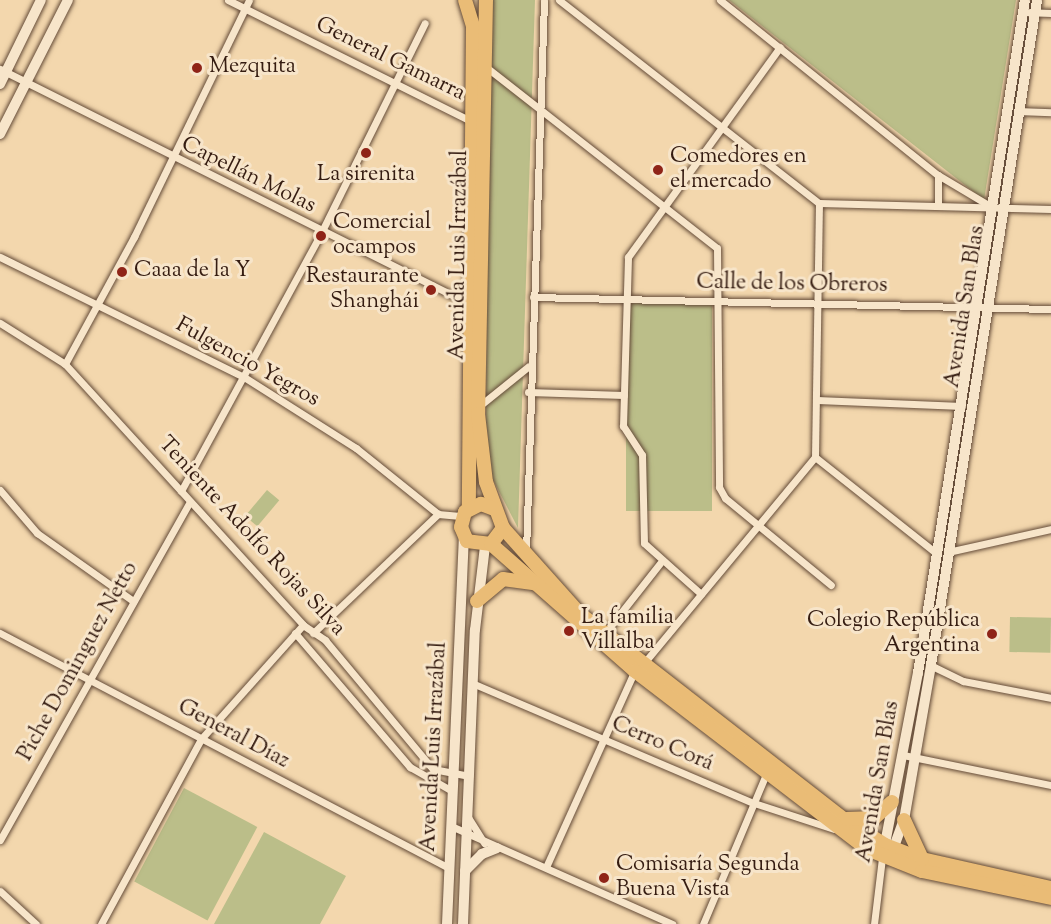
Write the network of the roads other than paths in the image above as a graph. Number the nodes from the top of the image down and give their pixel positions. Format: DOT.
graph roads {
  1 [pos="41,0"];
  2 [pos="68,0"];
  3 [pos="228,0"];
  4 [pos="249,0"];
  5 [pos="465,0"];
  6 [pos="486,0"];
  7 [pos="544,0"];
  8 [pos="559,0"];
  9 [pos="720,0"];
  10 [pos="1025,0"];
  11 [pos="1037,0"];
  12 [pos="245,9"];
  13 [pos="1023,12"];
  14 [pos="1035,12"];
  15 [pos="1051,13"];
  16 [pos="425,23"];
  17 [pos="780,47"];
  18 [pos="484,65"];
  19 [pos="3,71"];
  20 [pos="25,82"];
  21 [pos="394,83"];
  22 [pos="0,84"];
  23 [pos="538,110"];
  24 [pos="1014,111"];
  25 [pos="1051,112"];
  26 [pos="471,121"];
  27 [pos="721,128"];
  28 [pos="0,134"];
  29 [pos="173,159"];
  30 [pos="938,176"];
  31 [pos="819,203"];
  32 [pos="662,204"];
  33 [pos="938,206"];
  34 [pos="997,207"];
  35 [pos="1051,209"];
  36 [pos="321,232"];
  37 [pos="0,257"];
  38 [pos="533,297"];
  39 [pos="627,299"];
  40 [pos="720,302"];
  41 [pos="817,304"];
  42 [pos="97,305"];
  43 [pos="476,307"];
  44 [pos="983,307"];
  45 [pos="1051,309"];
  46 [pos="0,323"];
  47 [pos="65,364"];
  48 [pos="529,366"];
  49 [pos="244,377"];
  50 [pos="528,392"];
  51 [pos="624,395"];
  52 [pos="818,399"];
  53 [pos="965,406"];
  54 [pos="478,407"];
  55 [pos="815,457"];
  56 [pos="0,490"];
  57 [pos="181,490"];
  58 [pos="190,502"];
  59 [pos="494,508"];
  60 [pos="466,512"];
  61 [pos="438,514"];
  62 [pos="758,526"];
  63 [pos="503,528"];
  64 [pos="1051,529"];
  65 [pos="464,537"];
  66 [pos="488,545"];
  67 [pos="948,552"];
  68 [pos="936,554"];
  69 [pos="526,555"];
  70 [pos="660,563"];
  71 [pos="831,585"];
  72 [pos="539,587"];
  73 [pos="701,594"];
  74 [pos="133,601"];
  75 [pos="477,602"];
  76 [pos="303,625"];
  77 [pos="0,633"];
  78 [pos="295,633"];
  79 [pos="313,633"];
  80 [pos="605,633"];
  81 [pos="920,656"];
  82 [pos="931,665"];
  83 [pos="639,667"];
  84 [pos="91,680"];
  85 [pos="472,683"];
  86 [pos="1051,699"];
  87 [pos="201,739"];
  88 [pos="604,740"];
  89 [pos="908,756"];
  90 [pos="766,774"];
  91 [pos="453,776"];
  92 [pos="469,776"];
  93 [pos="1051,785"];
  94 [pos="452,791"];
  95 [pos="892,802"];
  96 [pos="754,803"];
  97 [pos="467,816"];
  98 [pos="904,820"];
  99 [pos="842,825"];
  100 [pos="451,826"];
  101 [pos="467,837"];
  102 [pos="0,840"];
  103 [pos="492,847"];
  104 [pos="887,853"];
  105 [pos="922,859"];
  106 [pos="546,867"];
  107 [pos="449,868"];
  108 [pos="465,871"];
  109 [pos="1051,888"];
  110 [pos="0,891"];
  111 [pos="1051,898"];
  112 [pos="36,924"];
  113 [pos="101,924"];
  114 [pos="447,924"];
  115 [pos="463,924"];
  116 [pos="672,924"];
  117 [pos="703,924"];
  118 [pos="873,924"];
  1 -- 19 [label="street"];
  2 -- 20 [label="street"];
  3 -- 12 [label="street, General Gamarra"];
  4 -- 12 [label="street"];
  5 -- 26 [label="highway, Avenida Luis Irrazábal"];
  6 -- 18 [label="highway, Avenida Luis Irrazábal"];
  7 -- 23 [label="street"];
  8 -- 27 [label="street"];
  9 -- 17 [label="street"];
  10 -- 13 [label="street, Avenida San Blas"];
  11 -- 14 [label="street, Avenida San Blas"];
  12 -- 21 [label="street, General Gamarra"];
  12 -- 29 [label="street"];
  13 -- 14 [label="street"];
  13 -- 24 [label="street, Avenida San Blas"];
  14 -- 15 [label="street"];
  14 -- 24 [label="street, Avenida San Blas"];
  16 -- 21 [label="street"];
  17 -- 27 [label="street"];
  17 -- 30 [label="street"];
  18 -- 23 [label="street"];
  18 -- 43 [label="highway, Avenida Luis Irrazábal"];
  19 -- 20 [label="street, Capellán Molas"];
  19 -- 22 [label="street"];
  20 -- 28 [label="street"];
  20 -- 29 [label="street, Capellán Molas"];
  21 -- 26 [label="street, General Gamarra"];
  21 -- 36 [label="street"];
  23 -- 32 [label="street"];
  23 -- 38 [label="street"];
  24 -- 25 [label="street"];
  24 -- 34 [label="street, Avenida San Blas"];
  26 -- 43 [label="highway, Avenida Luis Irrazábal"];
  27 -- 31 [label="street"];
  27 -- 32 [label="street"];
  29 -- 36 [label="street, Capellán Molas"];
  29 -- 42 [label="street"];
  30 -- 33 [label="street"];
  30 -- 34 [label="street"];
  31 -- 33 [label="street"];
  31 -- 41 [label="street"];
  32 -- 39 [label="street"];
  32 -- 40 [label="street"];
  33 -- 34 [label="street"];
  34 -- 35 [label="street"];
  34 -- 44 [label="street, Avenida San Blas"];
  36 -- 43 [label="street, Capellán Molas"];
  36 -- 49 [label="street"];
  37 -- 42 [label="street, Fulgencio Yegros"];
  38 -- 39 [label="street, Calle de los Obreros"];
  38 -- 48 [label="street"];
  39 -- 40 [label="street, Calle de los Obreros"];
  39 -- 51 [label="street"];
  40 -- 41 [label="street, Calle de los Obreros"];
  40 -- 62 [label="street"];
  41 -- 44 [label="street, Calle de los Obreros"];
  41 -- 52 [label="street"];
  42 -- 47 [label="street"];
  42 -- 49 [label="street, Fulgencio Yegros"];
  43 -- 54 [label="highway, Avenida Luis Irrazábal"];
  43 -- 60 [label="highway, Avenida Luis Irrazábal"];
  44 -- 45 [label="street, Calle de los Obreros"];
  44 -- 53 [label="street, Avenida San Blas"];
  46 -- 47 [label="street, Teniente Adolfo Rojas Silva"];
  47 -- 57 [label="street, Teniente Adolfo Rojas Silva"];
  48 -- 50 [label="street"];
  48 -- 54 [label="street"];
  49 -- 57 [label="street"];
  49 -- 61 [label="street, Fulgencio Yegros"];
  50 -- 51 [label="street"];
  50 -- 69 [label="street"];
  51 -- 70 [label="street"];
  52 -- 53 [label="street"];
  52 -- 55 [label="street"];
  53 -- 67 [label="street, Avenida San Blas"];
  53 -- 68 [label="street, Avenida San Blas"];
  54 -- 59 [label="highway, Avenida Luis Irrazábal"];
  55 -- 62 [label="street"];
  55 -- 68 [label="street"];
  56 -- 74 [label="street"];
  57 -- 58 [label="street, Teniente Adolfo Rojas Silva"];
  58 -- 74 [label="street, Piche Dominguez Netto"];
  58 -- 76 [label="street, Teniente Adolfo Rojas Silva"];
  59 -- 60 [label="highway"];
  59 -- 63 [label="highway, Avenida Luis Irrazábal"];
  60 -- 61 [label="street"];
  60 -- 65 [label="highway, Avenida Luis Irrazábal"];
  61 -- 79 [label="street"];
  62 -- 71 [label="street"];
  62 -- 73 [label="street"];
  63 -- 66 [label="highway, Avenida Luis Irrazábal"];
  63 -- 69 [label="highway"];
  64 -- 67 [label="street"];
  65 -- 66 [label="highway"];
  65 -- 91 [label="street, Avenida Luis Irrazábal"];
  66 -- 72 [label="highway"];
  66 -- 75 [label="street, Avenida Luis Irrazábal"];
  67 -- 82 [label="street, Avenida San Blas"];
  68 -- 81 [label="street, Avenida San Blas"];
  69 -- 80 [label="highway"];
  70 -- 73 [label="street"];
  70 -- 80 [label="street"];
  72 -- 75 [label="highway"];
  72 -- 83 [label="highway"];
  73 -- 83 [label="street"];
  74 -- 84 [label="street, Piche Dominguez Netto"];
  75 -- 85 [label="street, Avenida Luis Irrazábal"];
  76 -- 78 [label="street"];
  76 -- 79 [label="street, Teniente Adolfo Rojas Silva"];
  77 -- 84 [label="street, General Díaz"];
  78 -- 87 [label="street"];
  78 -- 94 [label="street, Teniente Adolfo Rojas Silva"];
  79 -- 91 [label="street, Teniente Adolfo Rojas Silva"];
  80 -- 83 [label="highway"];
  81 -- 82 [label="street"];
  81 -- 89 [label="street, Avenida San Blas"];
  82 -- 86 [label="street"];
  82 -- 89 [label="street, Avenida San Blas"];
  83 -- 88 [label="street"];
  83 -- 90 [label="highway"];
  83 -- 99 [label="highway"];
  84 -- 87 [label="street, General Díaz"];
  84 -- 102 [label="street, Piche Dominguez Netto"];
  85 -- 88 [label="street, Cerro Corá"];
  85 -- 92 [label="street, Avenida Luis Irrazábal"];
  87 -- 107 [label="street, General Díaz"];
  87 -- 113 [label="street"];
  88 -- 96 [label="street, Cerro Corá"];
  88 -- 106 [label="street"];
  89 -- 93 [label="street"];
  89 -- 95 [label="street, Avenida San Blas"];
  89 -- 98 [label="street, Avenida San Blas"];
  90 -- 96 [label="street"];
  90 -- 99 [label="highway"];
  91 -- 92 [label="street, Teniente Adolfo Rojas Silva"];
  91 -- 94 [label="street, Avenida Luis Irrazábal"];
  92 -- 97 [label="street, Avenida Luis Irrazábal"];
  94 -- 100 [label="street, Avenida Luis Irrazábal"];
  95 -- 99 [label="highway"];
  95 -- 104 [label="street, Avenida San Blas"];
  96 -- 99 [label="street, Cerro Corá"];
  96 -- 117 [label="street"];
  97 -- 101 [label="street, Avenida Luis Irrazábal"];
  97 -- 103 [label="street"];
  98 -- 104 [label="street, Avenida San Blas"];
  98 -- 105 [label="highway"];
  99 -- 104 [label="highway"];
  100 -- 101 [label="street"];
  100 -- 107 [label="street, Avenida Luis Irrazábal"];
  101 -- 103 [label="street"];
  101 -- 108 [label="street, Avenida Luis Irrazábal"];
  103 -- 106 [label="street"];
  103 -- 108 [label="street"];
  104 -- 105 [label="highway"];
  104 -- 111 [label="highway"];
  104 -- 118 [label="street, Avenida San Blas"];
  105 -- 109 [label="highway"];
  106 -- 116 [label="street"];
  107 -- 114 [label="street, Avenida Luis Irrazábal"];
  108 -- 115 [label="street, Avenida Luis Irrazábal"];
  110 -- 112 [label="street"];
}
